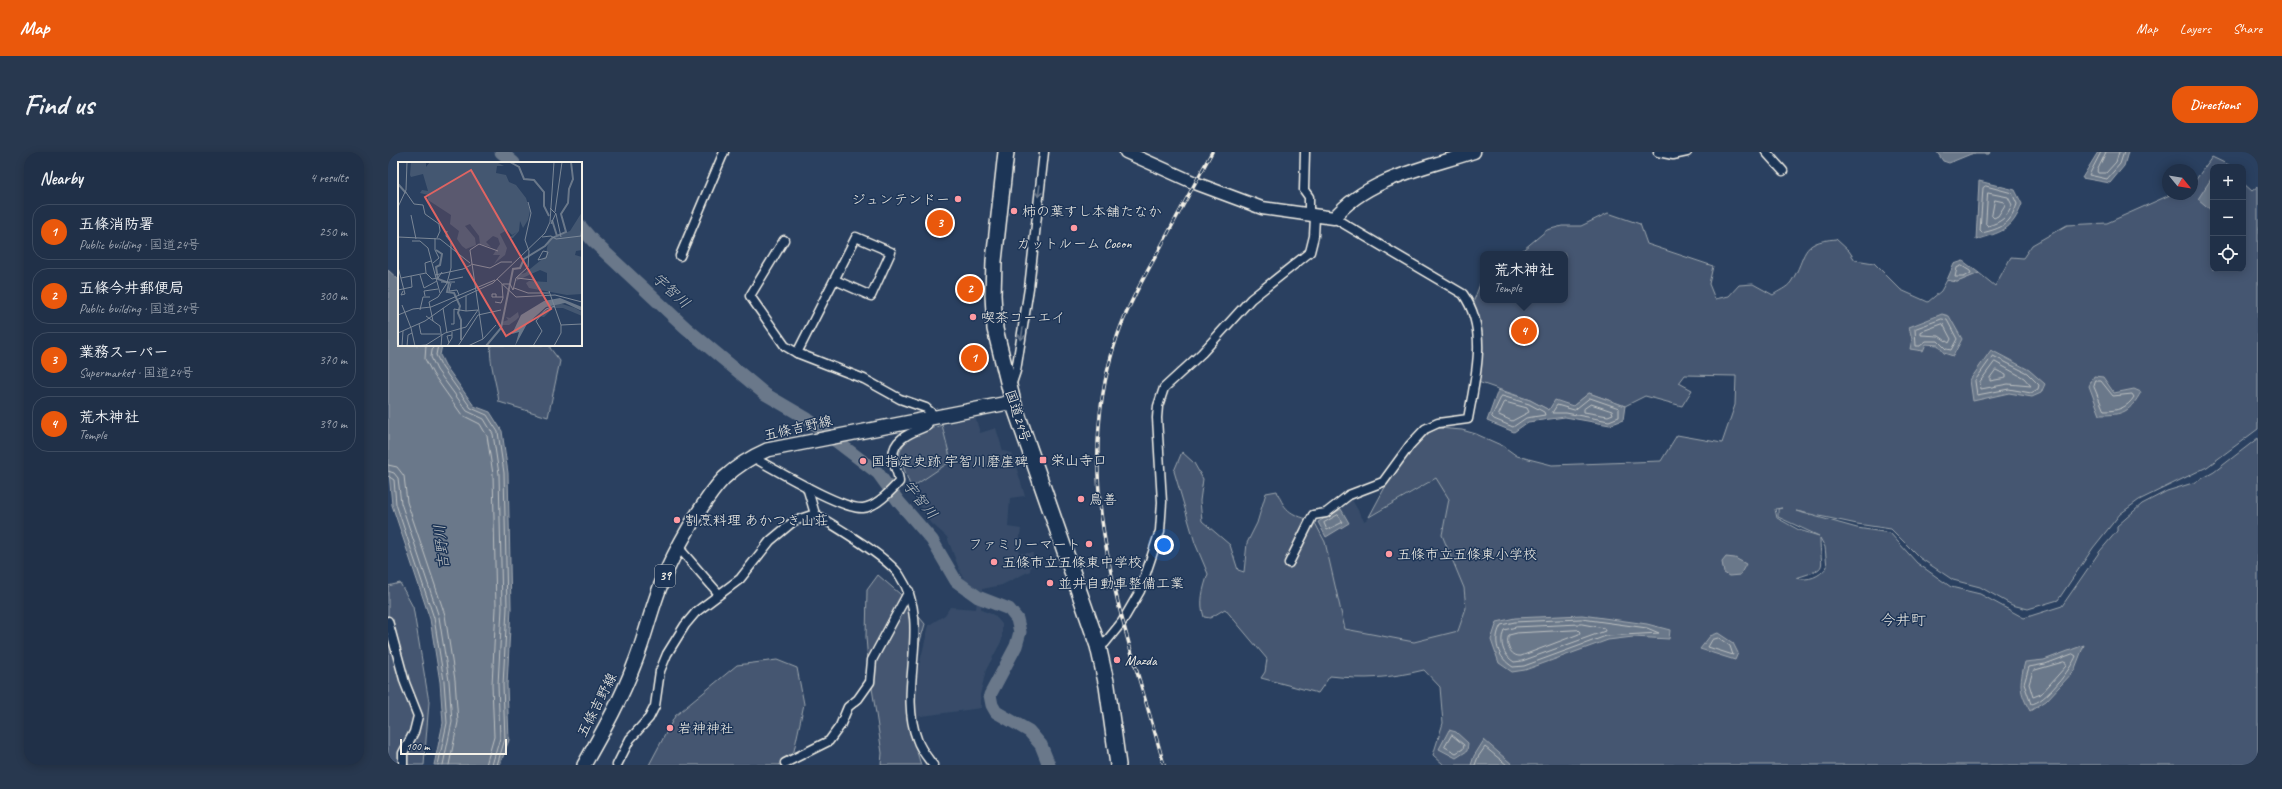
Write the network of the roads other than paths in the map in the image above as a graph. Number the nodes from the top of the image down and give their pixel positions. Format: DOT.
graph roads {
  1 [pos="724,152"];
  2 [pos="1006,152"];
  3 [pos="1044,152"];
  4 [pos="1126,152"];
  5 [pos="1305,152"];
  6 [pos="1474,152"];
  7 [pos="1658,152"];
  8 [pos="1687,152"];
  9 [pos="1766,152"];
  10 [pos="1783,172"];
  11 [pos="1312,216"];
  12 [pos="1334,218"];
  13 [pos="784,240"];
  14 [pos="680,256"];
  15 [pos="834,280"];
  16 [pos="797,353"];
  17 [pos="1011,395"];
  18 [pos="932,418"];
  19 [pos="752,457"];
  20 [pos="807,487"];
  21 [pos="814,514"];
  22 [pos="679,548"];
  23 [pos="1289,563"];
  24 [pos="909,591"];
  25 [pos="719,594"];
  26 [pos="388,621"];
  27 [pos="1098,646"];
  28 [pos="785,763"];
  29 [pos="402,765"];
  30 [pos="584,765"];
  31 [pos="616,765"];
  32 [pos="933,765"];
  33 [pos="1118,765"];
  1 -- 14 [label="street"];
  2 -- 17 [label="highway, 国道24号"];
  3 -- 17 [label="street, one-way"];
  4 -- 11 [label="street"];
  5 -- 11 [label="street"];
  6 -- 12 [label="street"];
  7 -- 8 [label="street"];
  9 -- 10 [label="street"];
  11 -- 12 [label="street"];
  11 -- 27 [label="street"];
  12 -- 23 [label="street"];
  13 -- 16 [label="street"];
  15 -- 15 [label="street"];
  15 -- 16 [label="street"];
  16 -- 18 [label="street"];
  17 -- 18 [label="main road, 五條吉野線 / 39"];
  17 -- 27 [label="highway, 国道24号"];
  18 -- 19 [label="main road, 五條吉野線 / 39"];
  18 -- 20 [label="street"];
  19 -- 20 [label="street"];
  19 -- 22 [label="main road, 五條吉野線 / 39"];
  20 -- 21 [label="street"];
  21 -- 24 [label="street"];
  21 -- 25 [label="street"];
  22 -- 25 [label="street"];
  22 -- 30 [label="main road, 五條吉野線 / 39"];
  24 -- 28 [label="street"];
  24 -- 32 [label="street"];
  25 -- 31 [label="street"];
  26 -- 29 [label="street"];
  27 -- 33 [label="highway, 国道24号"];
}
